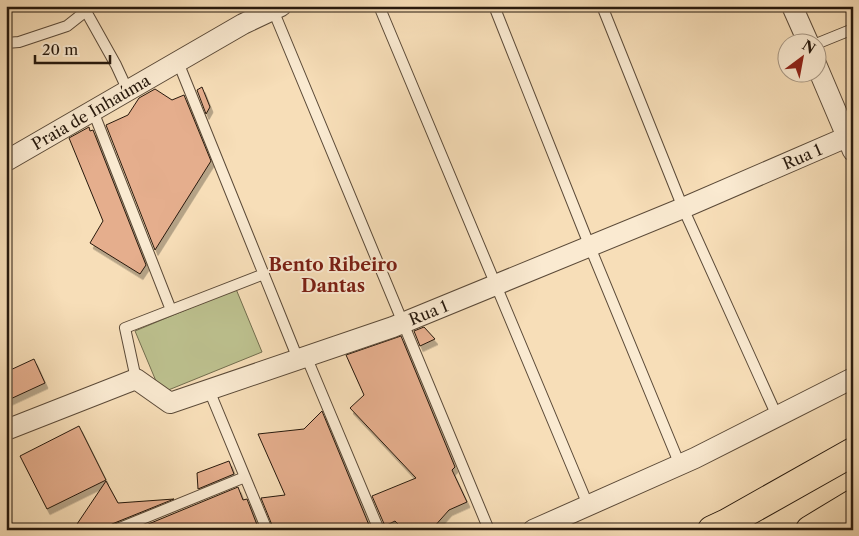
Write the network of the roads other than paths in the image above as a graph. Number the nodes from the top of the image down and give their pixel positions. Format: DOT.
graph roads {
  1 [pos="379,6"];
  2 [pos="494,6"];
  3 [pos="602,6"];
  4 [pos="792,6"];
  5 [pos="277,8"];
  6 [pos="84,9"];
  7 [pos="853,29"];
  8 [pos="804,32"];
  9 [pos="826,40"];
  10 [pos="6,43"];
  11 [pos="178,62"];
  12 [pos="824,82"];
  13 [pos="128,91"];
  14 [pos="93,111"];
  15 [pos="851,141"];
  16 [pos="6,161"];
  17 [pos="683,208"];
  18 [pos="590,247"];
  19 [pos="264,274"];
  20 [pos="496,285"];
  21 [pos="171,310"];
  22 [pos="403,324"];
  23 [pos="302,358"];
  24 [pos="853,378"];
  25 [pos="136,379"];
  26 [pos="209,390"];
  27 [pos="777,416"];
  28 [pos="6,430"];
  29 [pos="853,452"];
  30 [pos="680,465"];
  31 [pos="245,477"];
  32 [pos="853,504"];
  33 [pos="588,506"];
  34 [pos="115,530"];
  35 [pos="267,530"];
  36 [pos="380,530"];
  37 [pos="489,530"];
  38 [pos="533,530"];
  39 [pos="712,530"];
  40 [pos="810,530"];
  1 -- 20 [label="lane"];
  2 -- 18 [label="lane"];
  3 -- 17 [label="lane"];
  4 -- 8 [label="street"];
  5 -- 11 [label="street, Praia de Inhaúma"];
  5 -- 22 [label="lane"];
  6 -- 10 [label="lane"];
  6 -- 13 [label="lane"];
  7 -- 9 [label="lane"];
  11 -- 13 [label="street, Praia de Inhaúma"];
  11 -- 19 [label="lane"];
  12 -- 15 [label="street"];
  13 -- 14 [label="street, Praia de Inhaúma"];
  14 -- 16 [label="street, Praia de Inhaúma"];
  14 -- 21 [label="lane"];
  15 -- 17 [label="street, Rua 1"];
  17 -- 18 [label="street, Rua 1"];
  17 -- 27 [label="lane"];
  18 -- 20 [label="street, Rua 1"];
  18 -- 30 [label="lane"];
  19 -- 21 [label="lane"];
  19 -- 23 [label="lane"];
  20 -- 22 [label="street, Rua 1"];
  20 -- 33 [label="lane"];
  21 -- 25 [label="lane"];
  22 -- 23 [label="street, Rua 1"];
  22 -- 37 [label="lane"];
  23 -- 26 [label="street, Rua 1"];
  23 -- 36 [label="lane"];
  24 -- 27 [label="street"];
  25 -- 26 [label="street, Rua 1"];
  25 -- 28 [label="street"];
  26 -- 31 [label="lane"];
  27 -- 30 [label="street"];
  29 -- 39 [label="highway"];
  30 -- 33 [label="street"];
  31 -- 34 [label="lane"];
  31 -- 35 [label="lane"];
  32 -- 40 [label="highway"];
  33 -- 38 [label="street"];
}
